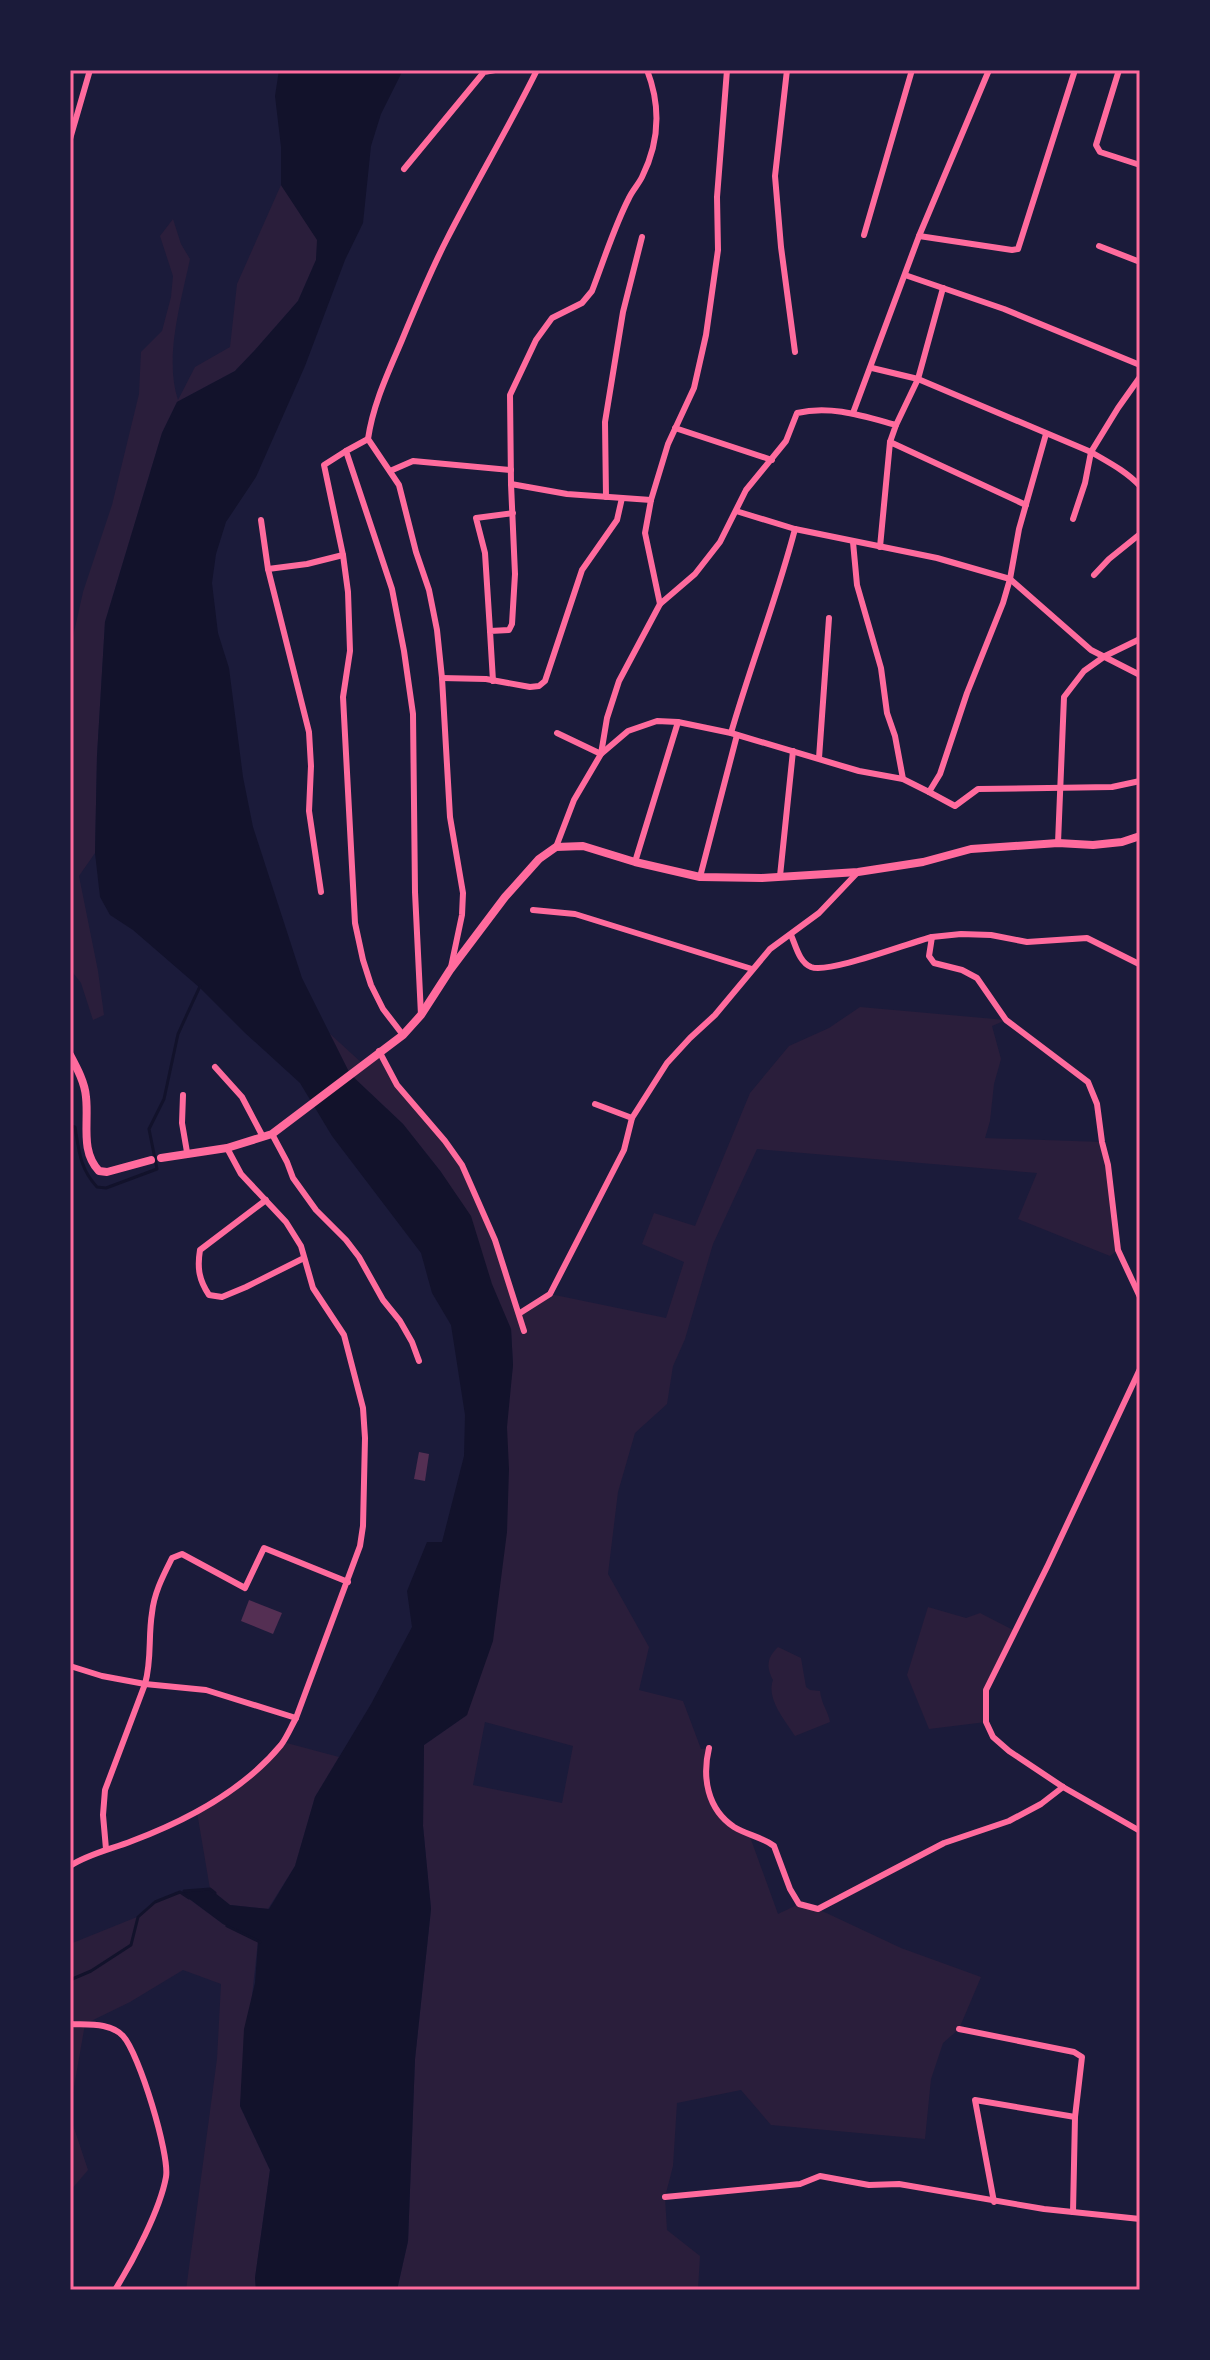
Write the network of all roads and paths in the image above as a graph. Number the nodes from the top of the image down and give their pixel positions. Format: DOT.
graph roads {
  1 [pos="90,70"];
  2 [pos="495,70"];
  3 [pos="537,70"];
  4 [pos="647,70"];
  5 [pos="727,70"];
  6 [pos="787,70"];
  7 [pos="912,70"];
  8 [pos="989,70"];
  9 [pos="1075,70"];
  10 [pos="1119,70"];
  11 [pos="70,139"];
  12 [pos="1140,165"];
  13 [pos="404,169"];
  14 [pos="864,235"];
  15 [pos="919,236"];
  16 [pos="642,237"];
  17 [pos="1099,246"];
  18 [pos="1140,262"];
  19 [pos="905,275"];
  20 [pos="943,288"];
  21 [pos="795,352"];
  22 [pos="1140,365"];
  23 [pos="872,368"];
  24 [pos="1140,377"];
  25 [pos="918,379"];
  26 [pos="853,413"];
  27 [pos="896,425"];
  28 [pos="675,428"];
  29 [pos="1046,434"];
  30 [pos="368,439"];
  31 [pos="890,442"];
  32 [pos="346,451"];
  33 [pos="1091,452"];
  34 [pos="772,460"];
  35 [pos="511,470"];
  36 [pos="390,471"];
  37 [pos="511,484"];
  38 [pos="1140,486"];
  39 [pos="606,497"];
  40 [pos="622,498"];
  41 [pos="651,500"];
  42 [pos="1026,505"];
  43 [pos="736,511"];
  44 [pos="513,513"];
  45 [pos="1073,519"];
  46 [pos="261,520"];
  47 [pos="795,529"];
  48 [pos="1140,534"];
  49 [pos="853,542"];
  50 [pos="880,547"];
  51 [pos="343,555"];
  52 [pos="268,569"];
  53 [pos="1094,575"];
  54 [pos="1010,579"];
  55 [pos="660,604"];
  56 [pos="829,618"];
  57 [pos="490,631"];
  58 [pos="1140,639"];
  59 [pos="1105,656"];
  60 [pos="1140,675"];
  61 [pos="442,678"];
  62 [pos="493,681"];
  63 [pos="678,722"];
  64 [pos="557,733"];
  65 [pos="734,734"];
  66 [pos="793,751"];
  67 [pos="601,754"];
  68 [pos="819,758"];
  69 [pos="903,779"];
  70 [pos="1140,781"];
  71 [pos="1061,787"];
  72 [pos="929,792"];
  73 [pos="1140,836"];
  74 [pos="1058,843"];
  75 [pos="556,847"];
  76 [pos="635,862"];
  77 [pos="858,872"];
  78 [pos="780,876"];
  79 [pos="700,877"];
  80 [pos="321,892"];
  81 [pos="533,910"];
  82 [pos="791,935"];
  83 [pos="932,937"];
  84 [pos="1140,960"];
  85 [pos="752,969"];
  86 [pos="450,970"];
  87 [pos="421,1015"];
  88 [pos="403,1035"];
  89 [pos="379,1051"];
  90 [pos="70,1055"];
  91 [pos="215,1067"];
  92 [pos="183,1095"];
  93 [pos="595,1104"];
  94 [pos="632,1118"];
  95 [pos="268,1136"];
  96 [pos="227,1148"];
  97 [pos="187,1152"];
  98 [pos="266,1200"];
  99 [pos="304,1258"];
  100 [pos="1140,1297"];
  101 [pos="520,1313"];
  102 [pos="524,1331"];
  103 [pos="419,1361"];
  104 [pos="1140,1369"];
  105 [pos="348,1582"];
  106 [pos="70,1666"];
  107 [pos="145,1684"];
  108 [pos="296,1718"];
  109 [pos="709,1748"];
  110 [pos="1063,1787"];
  111 [pos="1140,1831"];
  112 [pos="106,1849"];
  113 [pos="70,1866"];
  114 [pos="70,2024"];
  115 [pos="959,2029"];
  116 [pos="1075,2117"];
  117 [pos="665,2197"];
  118 [pos="994,2202"];
  119 [pos="1073,2212"];
  120 [pos="1140,2219"];
  121 [pos="115,2290"];
  1 -- 11 [label="street"];
  2 -- 13 [label="street"];
  3 -- 30 [label="street"];
  4 -- 35 [label="street"];
  5 -- 28 [label="street"];
  6 -- 21 [label="street"];
  7 -- 14 [label="street"];
  8 -- 15 [label="street"];
  9 -- 15 [label="street"];
  10 -- 12 [label="street"];
  15 -- 19 [label="street"];
  16 -- 39 [label="street"];
  17 -- 18 [label="street"];
  19 -- 20 [label="street"];
  19 -- 23 [label="street"];
  20 -- 22 [label="street"];
  20 -- 25 [label="street"];
  23 -- 25 [label="street"];
  23 -- 26 [label="street"];
  24 -- 33 [label="street"];
  25 -- 27 [label="street"];
  25 -- 29 [label="street"];
  26 -- 27 [label="street"];
  26 -- 34 [label="street"];
  27 -- 31 [label="street"];
  28 -- 34 [label="street"];
  28 -- 41 [label="street"];
  29 -- 33 [label="street"];
  29 -- 42 [label="street"];
  30 -- 32 [label="street"];
  30 -- 36 [label="street"];
  31 -- 42 [label="street"];
  31 -- 50 [label="street"];
  32 -- 51 [label="street"];
  32 -- 87 [label="street"];
  33 -- 38 [label="street"];
  33 -- 45 [label="street"];
  34 -- 43 [label="street"];
  35 -- 36 [label="street"];
  35 -- 37 [label="street"];
  36 -- 61 [label="street"];
  37 -- 39 [label="street"];
  37 -- 44 [label="street"];
  39 -- 40 [label="street"];
  40 -- 41 [label="street"];
  40 -- 62 [label="street"];
  41 -- 55 [label="street"];
  42 -- 54 [label="street"];
  43 -- 47 [label="street"];
  43 -- 55 [label="street"];
  44 -- 57 [label="street"];
  44 -- 57 [label="street"];
  46 -- 52 [label="street"];
  47 -- 49 [label="street"];
  47 -- 65 [label="street"];
  48 -- 53 [label="street"];
  49 -- 50 [label="street"];
  49 -- 69 [label="street"];
  50 -- 54 [label="street"];
  51 -- 52 [label="street"];
  51 -- 88 [label="street"];
  52 -- 80 [label="street"];
  54 -- 59 [label="street"];
  54 -- 72 [label="street"];
  55 -- 67 [label="street"];
  56 -- 68 [label="street"];
  57 -- 62 [label="street"];
  58 -- 59 [label="street"];
  59 -- 60 [label="street"];
  59 -- 71 [label="street"];
  61 -- 62 [label="street"];
  61 -- 86 [label="street"];
  63 -- 65 [label="street"];
  63 -- 67 [label="street"];
  63 -- 76 [label="street"];
  64 -- 67 [label="street"];
  65 -- 66 [label="street"];
  65 -- 79 [label="street"];
  66 -- 68 [label="street"];
  66 -- 78 [label="street"];
  67 -- 75 [label="street"];
  68 -- 69 [label="street"];
  69 -- 72 [label="street"];
  70 -- 71 [label="street"];
  71 -- 72 [label="street"];
  71 -- 74 [label="street"];
  73 -- 74 [label="street"];
  74 -- 77 [label="street"];
  75 -- 76 [label="street"];
  75 -- 86 [label="street"];
  76 -- 79 [label="street"];
  77 -- 78 [label="street"];
  77 -- 82 [label="street"];
  78 -- 79 [label="street"];
  81 -- 85 [label="street"];
  82 -- 83 [label="street"];
  82 -- 85 [label="street"];
  83 -- 84 [label="street"];
  83 -- 100 [label="street"];
  85 -- 94 [label="street"];
  86 -- 87 [label="street"];
  87 -- 88 [label="street"];
  88 -- 89 [label="street"];
  89 -- 95 [label="street"];
  89 -- 101 [label="street"];
  90 -- 97 [label="street"];
  91 -- 95 [label="street"];
  92 -- 97 [label="street"];
  93 -- 94 [label="street"];
  94 -- 101 [label="street"];
  95 -- 96 [label="street"];
  95 -- 103 [label="street"];
  96 -- 97 [label="street"];
  96 -- 98 [label="street"];
  98 -- 99 [label="street"];
  98 -- 99 [label="street"];
  99 -- 105 [label="street"];
  101 -- 102 [label="street"];
  104 -- 110 [label="street"];
  105 -- 107 [label="street"];
  105 -- 108 [label="street"];
  106 -- 107 [label="street"];
  107 -- 108 [label="street"];
  107 -- 112 [label="street"];
  108 -- 112 [label="street"];
  109 -- 110 [label="street"];
  110 -- 111 [label="street"];
  112 -- 113 [label="street"];
  114 -- 121 [label="street"];
  115 -- 116 [label="street"];
  116 -- 118 [label="street"];
  116 -- 119 [label="street"];
  117 -- 118 [label="street"];
  118 -- 119 [label="street"];
  119 -- 120 [label="street"];
}
